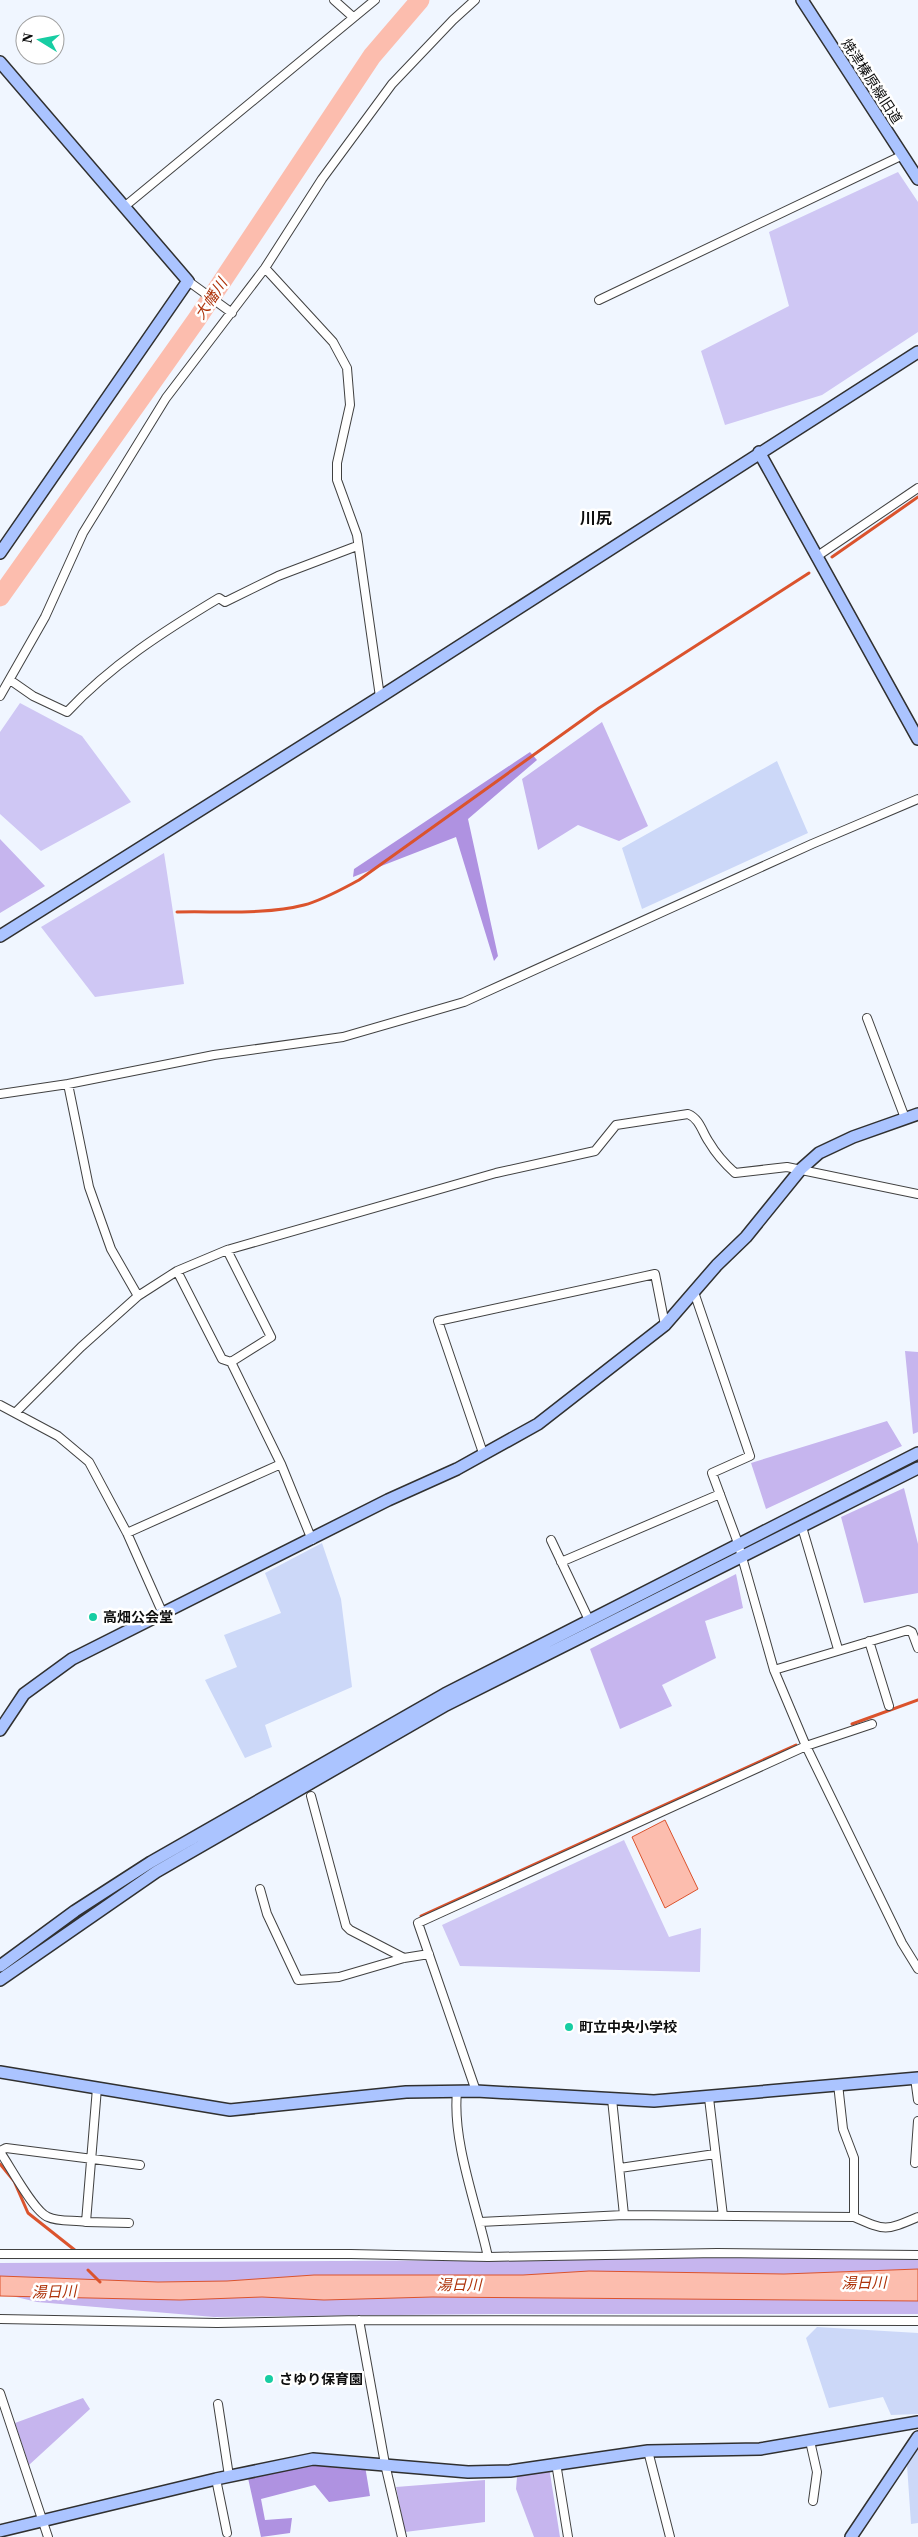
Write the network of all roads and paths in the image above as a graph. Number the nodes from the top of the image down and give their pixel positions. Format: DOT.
graph roads {
  1 [pos="334,0"];
  2 [pos="375,0"];
  3 [pos="475,0"];
  4 [pos="802,0"];
  5 [pos="353,17"];
  6 [pos="0,62"];
  7 [pos="903,155"];
  8 [pos="918,178"];
  9 [pos="124,207"];
  10 [pos="265,268"];
  11 [pos="188,281"];
  12 [pos="599,300"];
  13 [pos="232,313"];
  14 [pos="918,352"];
  15 [pos="759,452"];
  16 [pos="918,488"];
  17 [pos="357,546"];
  18 [pos="0,553"];
  19 [pos="816,557"];
  20 [pos="10,680"];
  21 [pos="0,696"];
  22 [pos="380,697"];
  23 [pos="918,739"];
  24 [pos="918,799"];
  25 [pos="0,936"];
  26 [pos="867,1018"];
  27 [pos="68,1084"];
  28 [pos="0,1094"];
  29 [pos="918,1114"];
  30 [pos="905,1118"];
  31 [pos="801,1169"];
  32 [pos="918,1194"];
  33 [pos="227,1250"];
  34 [pos="177,1271"];
  35 [pos="694,1292"];
  36 [pos="138,1296"];
  37 [pos="665,1325"];
  38 [pos="231,1362"];
  39 [pos="0,1405"];
  40 [pos="15,1412"];
  41 [pos="483,1452"];
  42 [pos="918,1453"];
  43 [pos="280,1464"];
  44 [pos="918,1468"];
  45 [pos="720,1494"];
  46 [pos="802,1527"];
  47 [pos="127,1534"];
  48 [pos="312,1540"];
  49 [pos="551,1540"];
  50 [pos="738,1543"];
  51 [pos="742,1557"];
  52 [pos="561,1562"];
  53 [pos="163,1614"];
  54 [pos="589,1620"];
  55 [pos="870,1641"];
  56 [pos="918,1648"];
  57 [pos="838,1650"];
  58 [pos="774,1670"];
  59 [pos="889,1706"];
  60 [pos="872,1724"];
  61 [pos="0,1730"];
  62 [pos="806,1746"];
  63 [pos="311,1796"];
  64 [pos="260,1889"];
  65 [pos="429,1954"];
  66 [pos="404,1958"];
  67 [pos="0,1966"];
  68 [pos="918,1969"];
  69 [pos="0,1980"];
  70 [pos="0,2072"];
  71 [pos="916,2078"];
  72 [pos="838,2084"];
  73 [pos="97,2088"];
  74 [pos="457,2092"];
  75 [pos="476,2092"];
  76 [pos="612,2098"];
  77 [pos="709,2098"];
  78 [pos="918,2100"];
  79 [pos="918,2122"];
  80 [pos="917,2142"];
  81 [pos="0,2152"];
  82 [pos="715,2154"];
  83 [pos="90,2160"];
  84 [pos="915,2163"];
  85 [pos="140,2165"];
  86 [pos="620,2168"];
  87 [pos="624,2215"];
  88 [pos="723,2216"];
  89 [pos="854,2217"];
  90 [pos="918,2217"];
  91 [pos="86,2222"];
  92 [pos="480,2222"];
  93 [pos="129,2223"];
  94 [pos="0,2254"];
  95 [pos="918,2255"];
  96 [pos="488,2257"];
  97 [pos="0,2319"];
  98 [pos="358,2320"];
  99 [pos="918,2320"];
  100 [pos="0,2393"];
  101 [pos="218,2404"];
  102 [pos="918,2422"];
  103 [pos="918,2437"];
  104 [pos="810,2441"];
  105 [pos="648,2451"];
  106 [pos="556,2463"];
  107 [pos="384,2464"];
  108 [pos="229,2476"];
  109 [pos="216,2479"];
  110 [pos="813,2501"];
  111 [pos="43,2519"];
  112 [pos="0,2530"];
  113 [pos="227,2533"];
  114 [pos="402,2536"];
  115 [pos="48,2537"];
  116 [pos="393,2537"];
  117 [pos="568,2537"];
  118 [pos="670,2537"];
  119 [pos="851,2537"];
  1 -- 5 [label="street"];
  2 -- 5 [label="street"];
  3 -- 10 [label="street"];
  4 -- 7 [label="street, 焼津榛原線旧道"];
  5 -- 9 [label="street"];
  6 -- 9 [label="street"];
  7 -- 8 [label="street, 焼津榛原線旧道"];
  7 -- 12 [label="street"];
  9 -- 11 [label="street"];
  10 -- 13 [label="street"];
  10 -- 17 [label="street"];
  11 -- 13 [label="street"];
  11 -- 18 [label="street"];
  13 -- 20 [label="street"];
  14 -- 15 [label="street"];
  15 -- 19 [label="street"];
  15 -- 22 [label="street"];
  16 -- 19 [label="street"];
  17 -- 20 [label="street"];
  17 -- 22 [label="street"];
  19 -- 23 [label="street"];
  20 -- 21 [label="street"];
  22 -- 25 [label="street"];
  24 -- 27 [label="street"];
  26 -- 30 [label="street"];
  27 -- 28 [label="street"];
  27 -- 36 [label="street"];
  29 -- 30 [label="street"];
  30 -- 31 [label="street"];
  31 -- 32 [label="street"];
  31 -- 33 [label="street"];
  31 -- 35 [label="street"];
  33 -- 34 [label="street"];
  33 -- 38 [label="street"];
  34 -- 36 [label="street"];
  34 -- 38 [label="street"];
  35 -- 37 [label="street"];
  35 -- 45 [label="street"];
  36 -- 40 [label="street"];
  37 -- 41 [label="street"];
  37 -- 41 [label="street"];
  38 -- 43 [label="street"];
  39 -- 40 [label="street"];
  40 -- 47 [label="street"];
  41 -- 48 [label="street"];
  42 -- 50 [label="street"];
  43 -- 47 [label="street"];
  43 -- 48 [label="street"];
  44 -- 46 [label="street"];
  45 -- 50 [label="street"];
  45 -- 52 [label="street"];
  46 -- 51 [label="street"];
  46 -- 57 [label="street"];
  47 -- 53 [label="street"];
  48 -- 53 [label="street"];
  49 -- 52 [label="street"];
  50 -- 51 [label="street"];
  50 -- 54 [label="street"];
  51 -- 58 [label="street"];
  51 -- 69 [label="street"];
  52 -- 54 [label="street"];
  53 -- 61 [label="street"];
  54 -- 67 [label="street"];
  55 -- 56 [label="street"];
  55 -- 57 [label="street"];
  55 -- 59 [label="street"];
  57 -- 58 [label="street"];
  58 -- 62 [label="street"];
  60 -- 62 [label="street"];
  62 -- 65 [label="street"];
  62 -- 68 [label="street"];
  63 -- 66 [label="street"];
  64 -- 66 [label="street"];
  65 -- 66 [label="street"];
  65 -- 75 [label="street"];
  70 -- 73 [label="street"];
  71 -- 72 [label="street"];
  71 -- 78 [label="street"];
  72 -- 77 [label="street"];
  72 -- 89 [label="street"];
  73 -- 74 [label="street"];
  73 -- 83 [label="street"];
  74 -- 75 [label="street"];
  74 -- 92 [label="street"];
  75 -- 76 [label="street"];
  76 -- 77 [label="street"];
  76 -- 86 [label="street"];
  77 -- 82 [label="street"];
  79 -- 80 [label="street"];
  80 -- 84 [label="street"];
  81 -- 83 [label="street"];
  81 -- 91 [label="street"];
  82 -- 86 [label="street"];
  82 -- 88 [label="street"];
  83 -- 85 [label="street"];
  83 -- 91 [label="street"];
  86 -- 87 [label="street"];
  87 -- 88 [label="street"];
  87 -- 92 [label="street"];
  88 -- 89 [label="street"];
  89 -- 90 [label="street"];
  91 -- 93 [label="street"];
  92 -- 96 [label="street"];
  94 -- 96 [label="street"];
  95 -- 96 [label="street"];
  97 -- 98 [label="street"];
  98 -- 99 [label="street"];
  98 -- 107 [label="street"];
  100 -- 111 [label="street"];
  101 -- 108 [label="street"];
  102 -- 104 [label="street"];
  103 -- 119 [label="street"];
  104 -- 105 [label="street"];
  104 -- 110 [label="street"];
  105 -- 106 [label="street"];
  105 -- 118 [label="street"];
  106 -- 107 [label="street"];
  106 -- 117 [label="street"];
  107 -- 108 [label="street"];
  107 -- 114 [label="street"];
  108 -- 109 [label="street"];
  109 -- 111 [label="street"];
  109 -- 113 [label="street"];
  111 -- 112 [label="street"];
  111 -- 115 [label="street"];
  114 -- 116 [label="street"];
}
